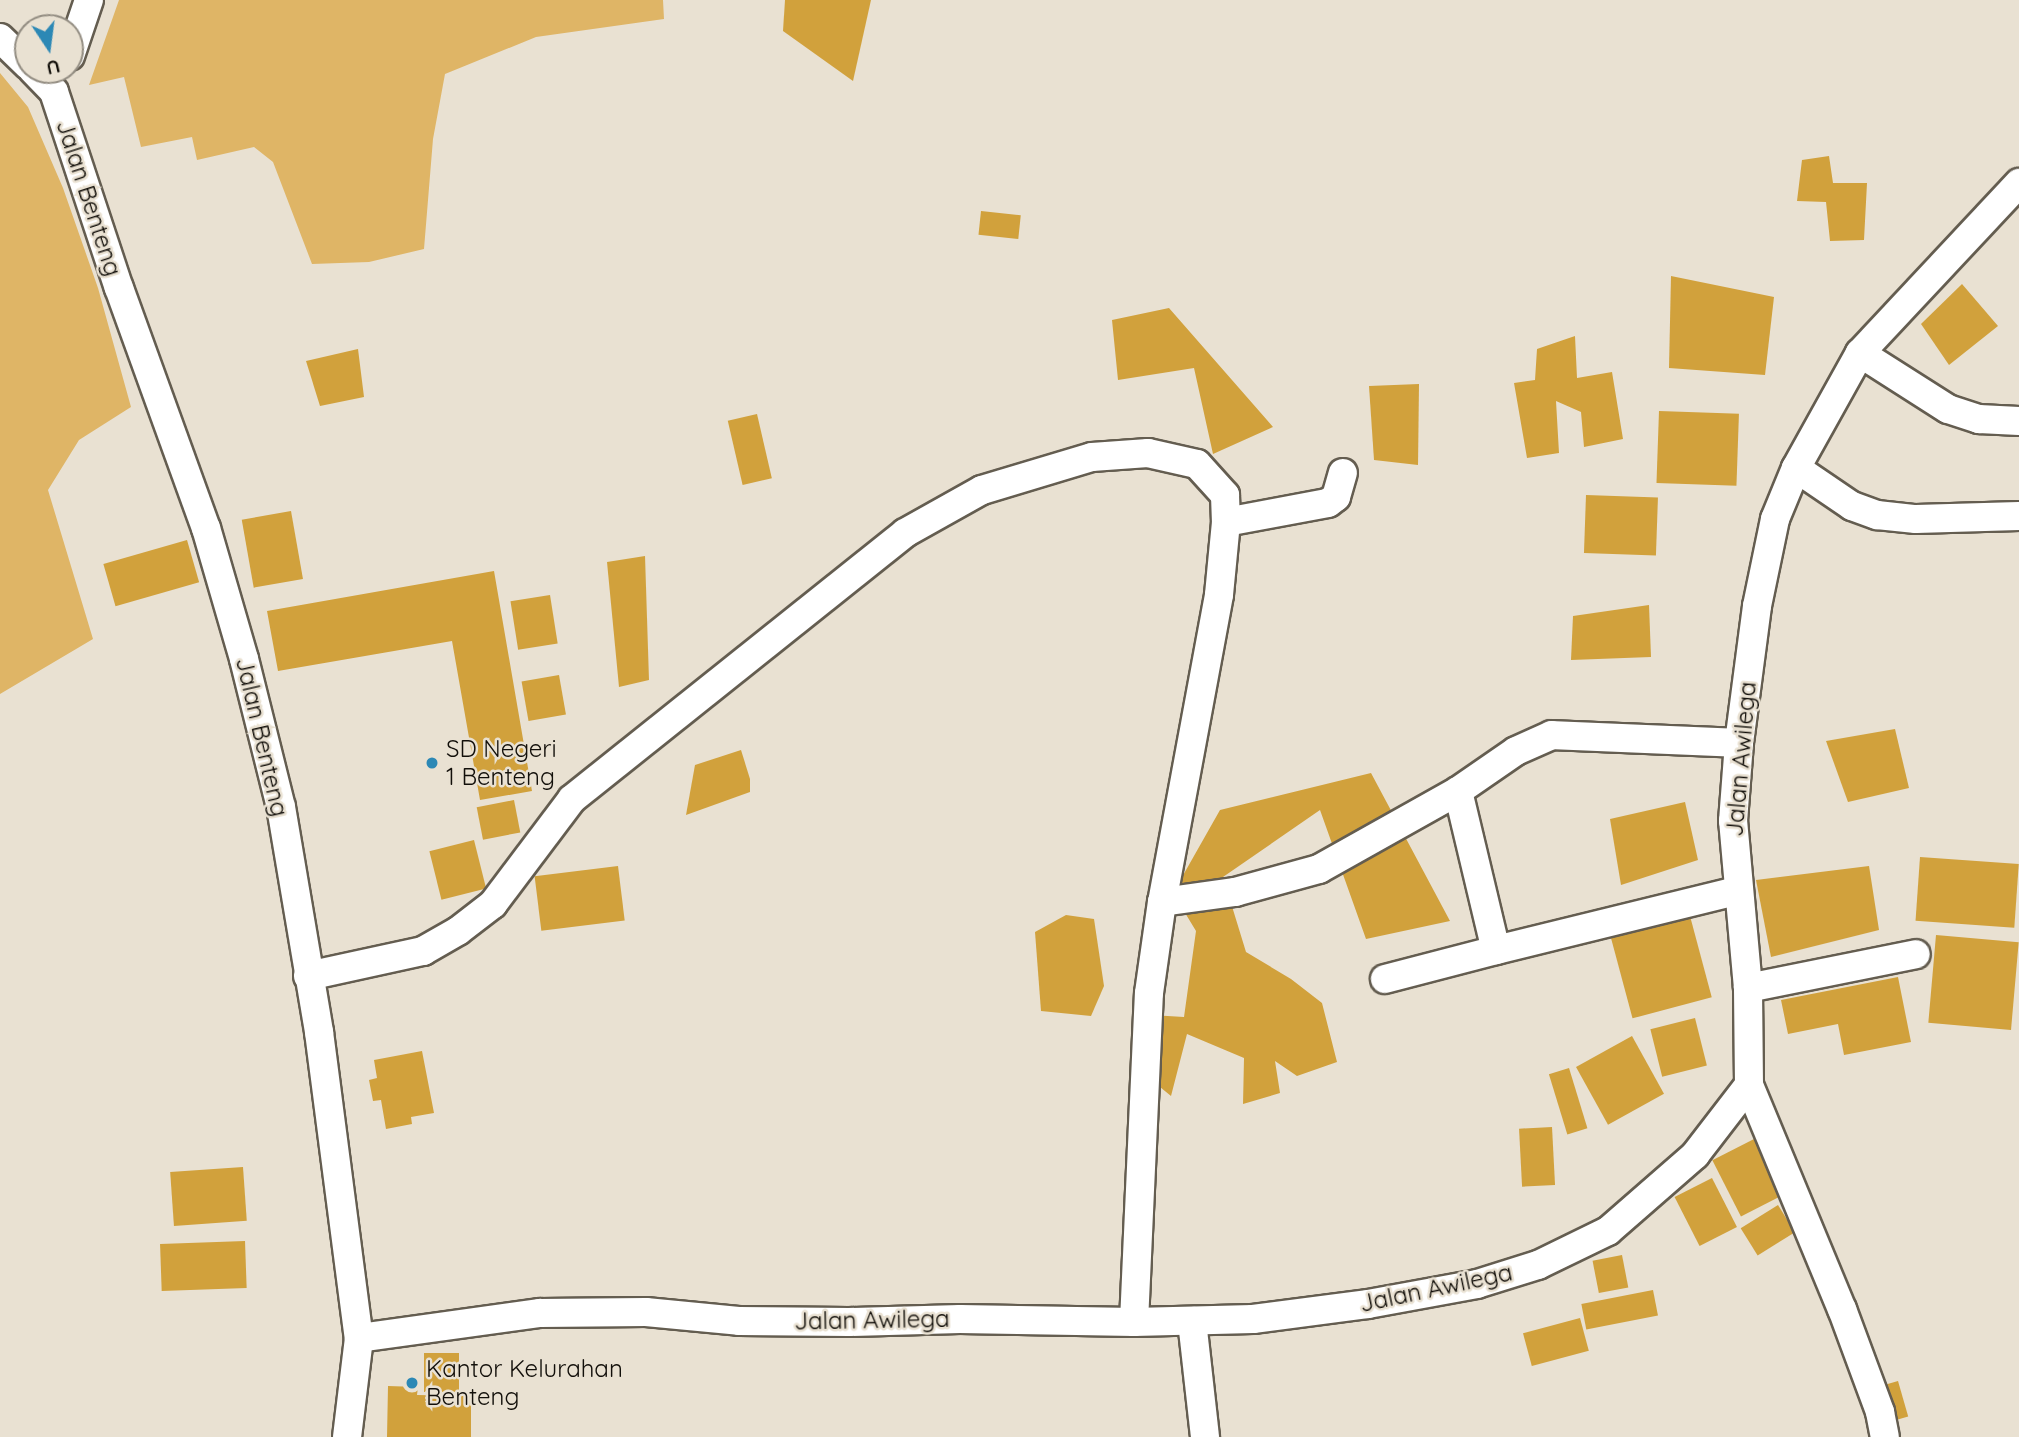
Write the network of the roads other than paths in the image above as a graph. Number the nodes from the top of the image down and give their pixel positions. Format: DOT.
graph roads {
  1 [pos="0,38"];
  2 [pos="14,52"];
  3 [pos="60,84"];
  4 [pos="2019,183"];
  5 [pos="1860,353"];
  6 [pos="2019,421"];
  7 [pos="1796,468"];
  8 [pos="1343,472"];
  9 [pos="2019,516"];
  10 [pos="1226,522"];
  11 [pos="1739,743"];
  12 [pos="1458,791"];
  13 [pos="1737,891"];
  14 [pos="1162,902"];
  15 [pos="1496,950"];
  16 [pos="1916,954"];
  17 [pos="308,976"];
  18 [pos="1385,979"];
  19 [pos="1748,988"];
  20 [pos="1749,1085"];
  21 [pos="1192,1321"];
  22 [pos="1134,1322"];
  23 [pos="359,1338"];
  24 [pos="347,1437"];
  25 [pos="1205,1437"];
  26 [pos="1885,1437"];
  1 -- 2 [label="street"];
  3 -- 17 [label="street, Jalan Benteng"];
  4 -- 5 [label="street, Jalan Awilega"];
  5 -- 6 [label="street"];
  5 -- 7 [label="street, Jalan Awilega"];
  7 -- 9 [label="street"];
  7 -- 11 [label="street, Jalan Awilega"];
  8 -- 10 [label="street"];
  10 -- 14 [label="street"];
  10 -- 17 [label="street"];
  11 -- 12 [label="street"];
  11 -- 13 [label="street, Jalan Awilega"];
  12 -- 14 [label="street"];
  12 -- 15 [label="street"];
  13 -- 15 [label="street"];
  13 -- 19 [label="street, Jalan Awilega"];
  14 -- 22 [label="street"];
  15 -- 18 [label="street"];
  16 -- 19 [label="street"];
  17 -- 23 [label="street, Jalan Benteng"];
  19 -- 20 [label="street, Jalan Awilega"];
  20 -- 21 [label="street, Jalan Awilega"];
  20 -- 26 [label="street"];
  21 -- 22 [label="street, Jalan Awilega"];
  21 -- 25 [label="street"];
  22 -- 23 [label="street, Jalan Awilega"];
  23 -- 24 [label="street, Jalan Benteng"];
}
